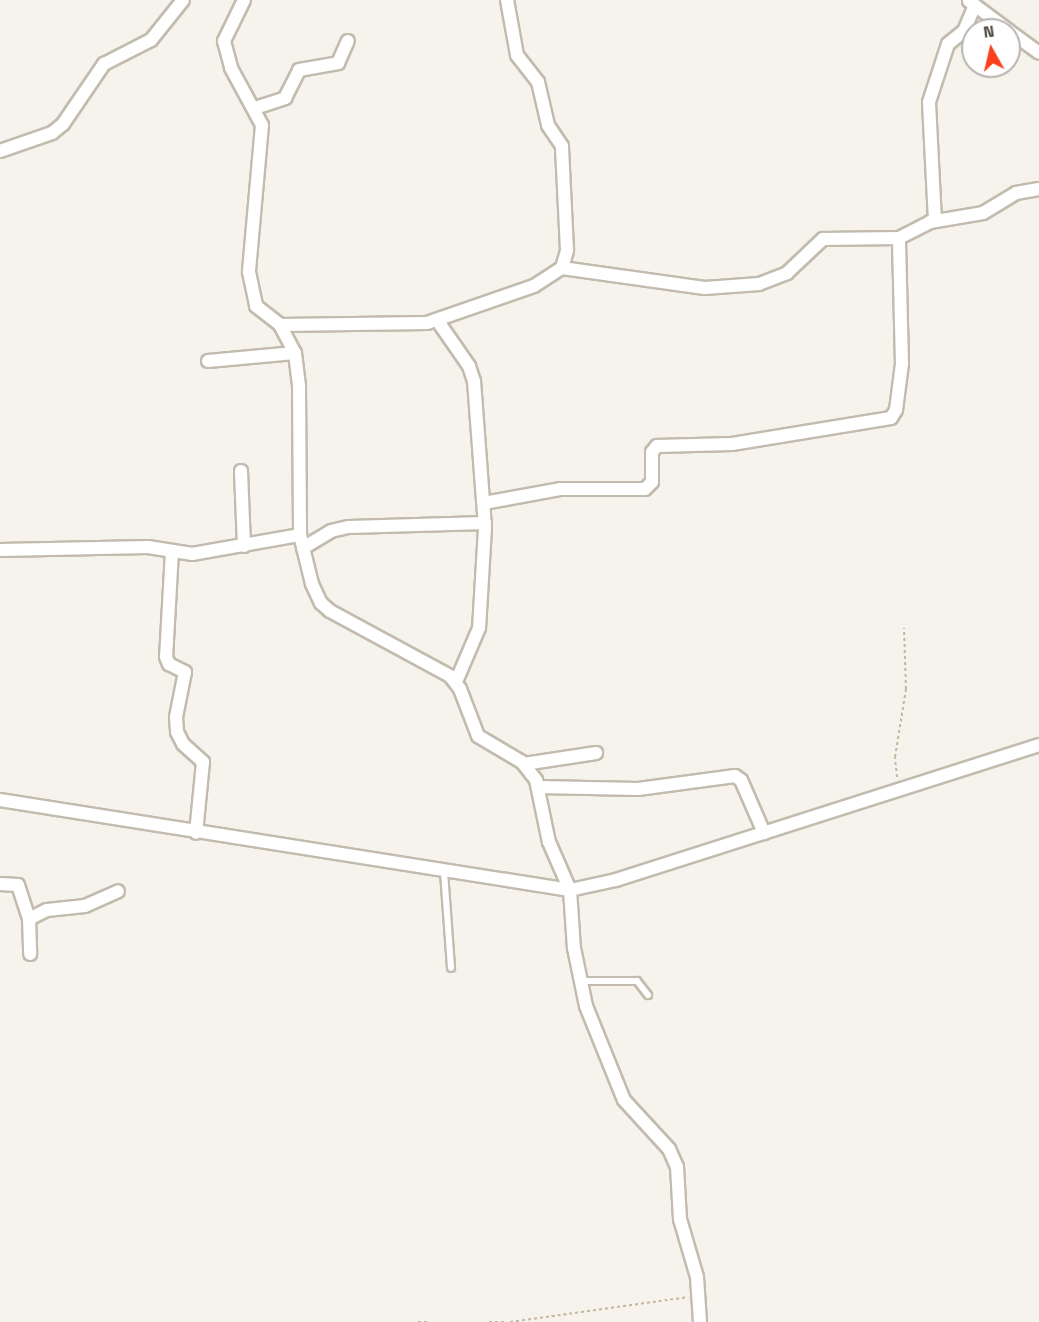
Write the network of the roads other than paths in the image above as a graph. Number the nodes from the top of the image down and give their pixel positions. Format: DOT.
graph roads {
  1 [pos="183,0"];
  2 [pos="244,0"];
  3 [pos="507,0"];
  4 [pos="972,3"];
  5 [pos="993,18"];
  6 [pos="1021,39"];
  7 [pos="348,41"];
  8 [pos="1039,53"];
  9 [pos="255,108"];
  10 [pos="0,151"];
  11 [pos="1039,189"];
  12 [pos="935,221"];
  13 [pos="899,238"];
  14 [pos="562,268"];
  15 [pos="437,320"];
  16 [pos="280,325"];
  17 [pos="295,353"];
  18 [pos="208,361"];
  19 [pos="241,471"];
  20 [pos="484,503"];
  21 [pos="485,523"];
  22 [pos="300,536"];
  23 [pos="244,546"];
  24 [pos="303,548"];
  25 [pos="0,550"];
  26 [pos="172,551"];
  27 [pos="456,682"];
  28 [pos="1039,745"];
  29 [pos="596,753"];
  30 [pos="524,764"];
  31 [pos="539,788"];
  32 [pos="0,800"];
  33 [pos="196,833"];
  34 [pos="764,833"];
  35 [pos="444,872"];
  36 [pos="0,884"];
  37 [pos="570,890"];
  38 [pos="118,891"];
  39 [pos="29,919"];
  40 [pos="30,954"];
  41 [pos="451,968"];
  42 [pos="579,981"];
  43 [pos="648,994"];
  44 [pos="700,1322"];
  1 -- 10 [label="street"];
  2 -- 9 [label="street"];
  3 -- 14 [label="street"];
  4 -- 5 [label="street"];
  4 -- 12 [label="street"];
  6 -- 8 [label="street"];
  7 -- 9 [label="street"];
  9 -- 16 [label="street"];
  11 -- 12 [label="street"];
  12 -- 13 [label="street"];
  13 -- 14 [label="street"];
  13 -- 20 [label="street"];
  14 -- 15 [label="street"];
  15 -- 16 [label="street"];
  15 -- 20 [label="street"];
  16 -- 17 [label="street"];
  17 -- 18 [label="street"];
  17 -- 22 [label="street"];
  19 -- 23 [label="street"];
  20 -- 21 [label="street"];
  21 -- 24 [label="street"];
  21 -- 27 [label="street"];
  22 -- 23 [label="street"];
  22 -- 24 [label="street"];
  23 -- 26 [label="street"];
  24 -- 27 [label="street"];
  25 -- 26 [label="street"];
  26 -- 33 [label="street"];
  27 -- 30 [label="street"];
  28 -- 34 [label="street"];
  29 -- 30 [label="street"];
  30 -- 31 [label="street"];
  31 -- 34 [label="street"];
  31 -- 37 [label="street"];
  32 -- 33 [label="street"];
  33 -- 35 [label="street"];
  34 -- 37 [label="street"];
  35 -- 37 [label="street"];
  35 -- 41 [label="lane"];
  36 -- 39 [label="street"];
  37 -- 42 [label="street"];
  38 -- 39 [label="street"];
  39 -- 40 [label="street"];
  42 -- 43 [label="lane"];
  42 -- 44 [label="street"];
}
